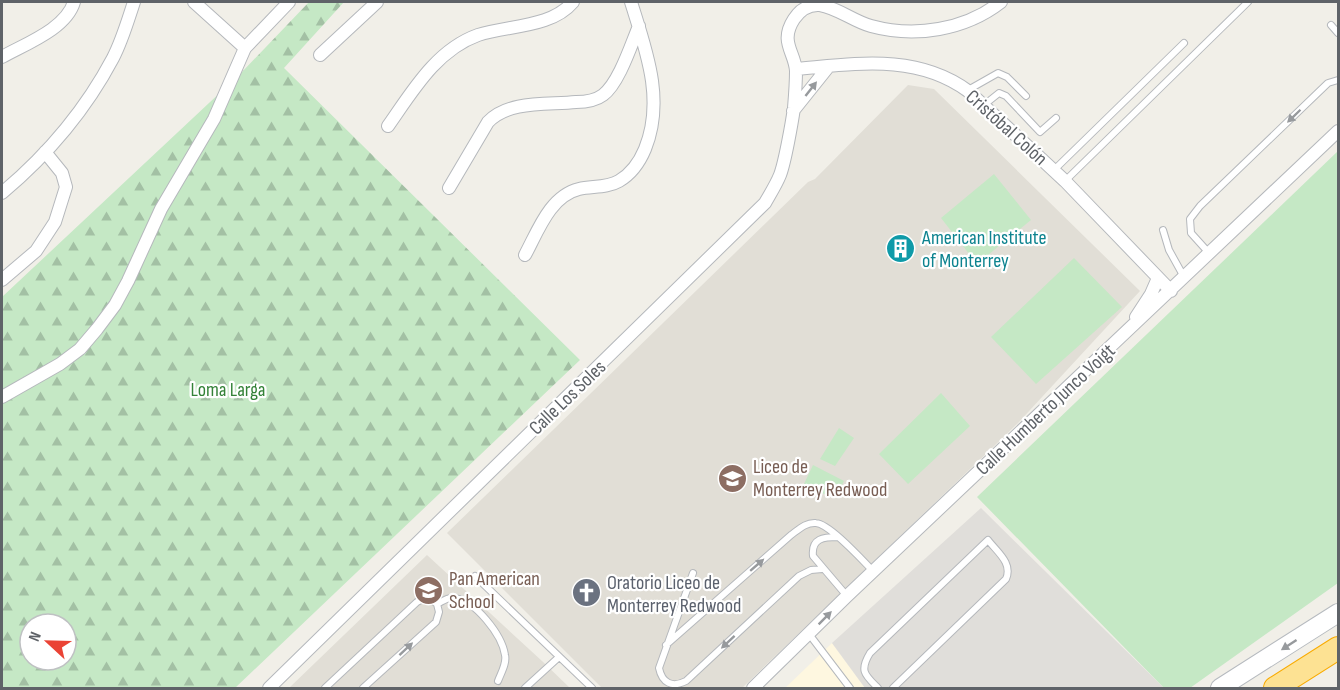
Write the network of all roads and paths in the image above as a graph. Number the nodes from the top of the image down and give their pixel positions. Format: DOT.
graph roads {
  1 [pos="74,2"];
  2 [pos="134,2"];
  3 [pos="194,2"];
  4 [pos="289,2"];
  5 [pos="377,2"];
  6 [pos="573,2"];
  7 [pos="631,2"];
  8 [pos="1001,2"];
  9 [pos="1248,2"];
  10 [pos="1331,25"];
  11 [pos="639,26"];
  12 [pos="1338,33"];
  13 [pos="1184,43"];
  14 [pos="245,48"];
  15 [pos="320,55"];
  16 [pos="2,57"];
  17 [pos="828,66"];
  18 [pos="796,69"];
  19 [pos="1338,80"];
  20 [pos="968,91"];
  21 [pos="1026,96"];
  22 [pos="984,105"];
  23 [pos="793,111"];
  24 [pos="1056,118"];
  25 [pos="388,126"];
  26 [pos="1338,131"];
  27 [pos="45,152"];
  28 [pos="1054,170"];
  29 [pos="1065,181"];
  30 [pos="449,188"];
  31 [pos="2,193"];
  32 [pos="1163,230"];
  33 [pos="1209,254"];
  34 [pos="525,255"];
  35 [pos="1184,277"];
  36 [pos="1158,278"];
  37 [pos="2,280"];
  38 [pos="1171,291"];
  39 [pos="1117,342"];
  40 [pos="2,397"];
  41 [pos="838,537"];
  42 [pos="822,569"];
  43 [pos="874,572"];
  44 [pos="693,573"];
  45 [pos="475,576"];
  46 [pos="847,596"];
  47 [pos="437,604"];
  48 [pos="1338,613"];
  49 [pos="809,634"];
  50 [pos="666,645"];
  51 [pos="1338,648"];
  52 [pos="559,657"];
  53 [pos="498,681"];
  54 [pos="847,687"];
  55 [pos="269,688"];
  56 [pos="325,688"];
  57 [pos="363,688"];
  58 [pos="525,688"];
  59 [pos="592,688"];
  60 [pos="753,688"];
  61 [pos="878,688"];
  62 [pos="892,688"];
  63 [pos="1221,688"];
  64 [pos="1275,688"];
  1 -- 16 [label="street"];
  2 -- 27 [label="street"];
  3 -- 14 [label="street"];
  4 -- 14 [label="street"];
  5 -- 15 [label="street"];
  6 -- 25 [label="street"];
  7 -- 11 [label="street"];
  8 -- 18 [label="street"];
  9 -- 29 [label="lane"];
  10 -- 12 [label="lane"];
  11 -- 30 [label="street"];
  11 -- 34 [label="street"];
  13 -- 28 [label="lane"];
  14 -- 40 [label="street"];
  17 -- 18 [label="street, Cristóbal Colón"];
  17 -- 20 [label="street, Cristóbal Colón"];
  23 -- 17 [label="street, one-way"];
  18 -- 23 [label="street, Calle Los Soles"];
  19 -- 33 [label="lane, one-way"];
  20 -- 21 [label="lane"];
  20 -- 22 [label="street, Cristóbal Colón"];
  22 -- 24 [label="lane"];
  22 -- 28 [label="street, Cristóbal Colón"];
  23 -- 55 [label="street, Calle Los Soles"];
  26 -- 33 [label="street, Calle Humberto Junco Voigt"];
  27 -- 31 [label="street"];
  27 -- 37 [label="street"];
  28 -- 29 [label="street, Cristóbal Colón"];
  29 -- 36 [label="street, Cristóbal Colón"];
  32 -- 35 [label="lane"];
  33 -- 35 [label="street, Calle Humberto Junco Voigt"];
  35 -- 38 [label="street, Calle Humberto Junco Voigt"];
  36 -- 38 [label="street, Cristóbal Colón"];
  36 -- 39 [label="street"];
  38 -- 39 [label="street, Calle Humberto Junco Voigt"];
  39 -- 43 [label="street, Calle Humberto Junco Voigt"];
  41 -- 42 [label="lane"];
  41 -- 43 [label="lane"];
  50 -- 41 [label="lane, one-way"];
  42 -- 46 [label="lane"];
  42 -- 50 [label="lane, one-way"];
  43 -- 46 [label="street, Calle Humberto Junco Voigt"];
  44 -- 50 [label="lane"];
  45 -- 52 [label="lane"];
  49 -- 46 [label="street, Calle Humberto Junco Voigt, one-way"];
  47 -- 53 [label="lane"];
  47 -- 56 [label="lane"];
  57 -- 47 [label="lane, one-way"];
  48 -- 63 [label="street, one-way"];
  49 -- 54 [label="lane"];
  49 -- 60 [label="street, Calle Humberto Junco Voigt"];
  51 -- 64 [label="highway"];
  52 -- 58 [label="lane"];
  52 -- 59 [label="lane"];
  61 -- 62 [label="lane"];
}
